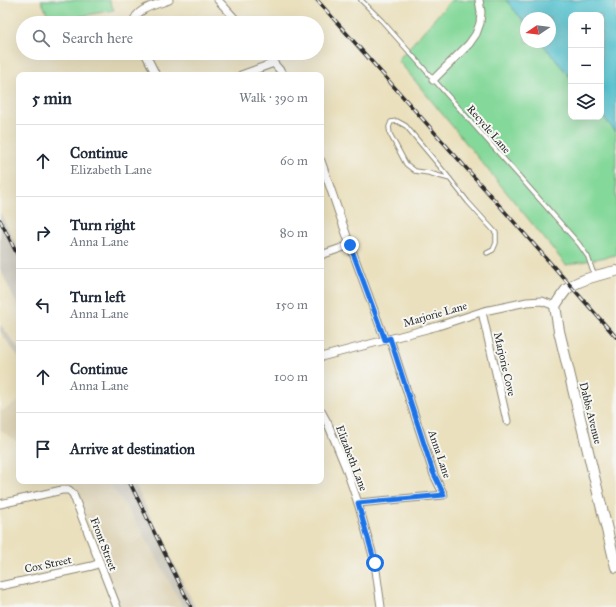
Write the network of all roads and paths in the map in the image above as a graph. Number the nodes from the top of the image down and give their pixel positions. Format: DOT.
graph roads {
  1 [pos="168,0"];
  2 [pos="218,0"];
  3 [pos="361,0"];
  4 [pos="479,0"];
  5 [pos="135,16"];
  6 [pos="232,16"];
  7 [pos="148,60"];
  8 [pos="271,60"];
  9 [pos="274,63"];
  10 [pos="154,72"];
  11 [pos="249,72"];
  12 [pos="282,72"];
  13 [pos="433,80"];
  14 [pos="324,170"];
  15 [pos="450,179"];
  16 [pos="350,245"];
  17 [pos="487,253"];
  18 [pos="324,254"];
  19 [pos="616,271"];
  20 [pos="595,276"];
  21 [pos="555,306"];
  22 [pos="482,312"];
  23 [pos="387,339"];
  24 [pos="324,356"];
  25 [pos="324,417"];
  26 [pos="507,422"];
  27 [pos="358,503"];
  28 [pos="0,504"];
  29 [pos="100,562"];
  30 [pos="616,567"];
  31 [pos="0,586"];
  32 [pos="117,607"];
  33 [pos="381,607"];
  1 -- 5 [label="street"];
  2 -- 6 [label="street"];
  3 -- 13 [label="lane, Recycle Lane"];
  4 -- 13 [label="street"];
  7 -- 10 [label="street"];
  8 -- 9 [label="street"];
  9 -- 11 [label="street"];
  9 -- 12 [label="street"];
  13 -- 20 [label="lane, Recycle Lane"];
  14 -- 16 [label="street, Anna Lane"];
  15 -- 15 [label="lane"];
  15 -- 17 [label="lane"];
  16 -- 18 [label="street"];
  16 -- 23 [label="street, Anna Lane"];
  19 -- 20 [label="street"];
  20 -- 21 [label="street"];
  21 -- 22 [label="street, Marjorie Lane"];
  21 -- 30 [label="street, Dabbs Avenue"];
  22 -- 23 [label="street, Marjorie Lane"];
  22 -- 26 [label="street, Marjorie Cove"];
  23 -- 24 [label="street, Marjorie Lane"];
  23 -- 27 [label="street, Anna Lane"];
  25 -- 27 [label="street, Elizabeth Lane"];
  27 -- 33 [label="street, Elizabeth Lane"];
  28 -- 29 [label="street, Front Street"];
  29 -- 31 [label="street, Cox Street"];
  29 -- 32 [label="street, Front Street"];
}
